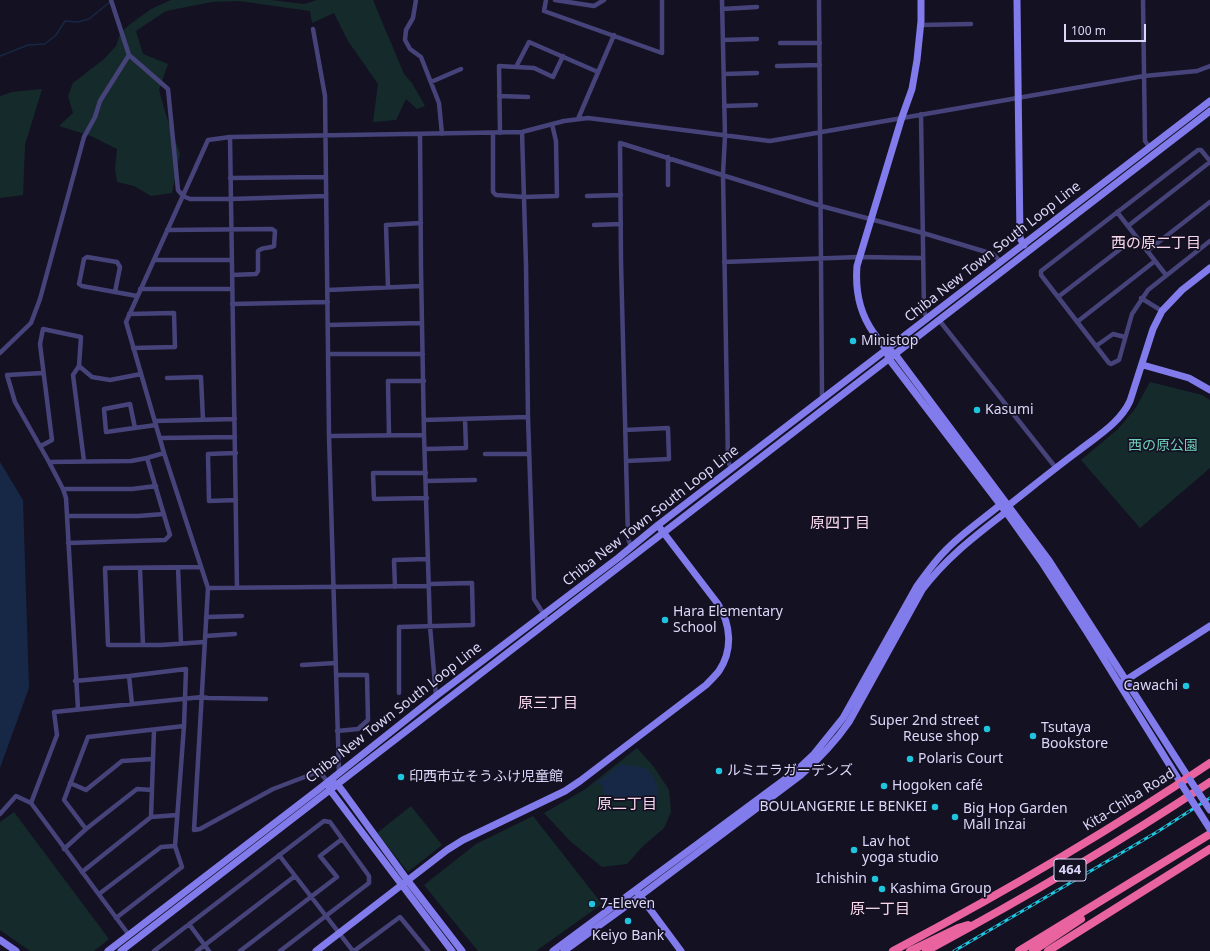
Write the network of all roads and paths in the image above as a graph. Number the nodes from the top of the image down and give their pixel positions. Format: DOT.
graph roads {
  1 [pos="111,0"];
  2 [pos="416,0"];
  3 [pos="546,0"];
  4 [pos="555,0"];
  5 [pos="604,0"];
  6 [pos="662,0"];
  7 [pos="722,0"];
  8 [pos="819,0"];
  9 [pos="921,0"];
  10 [pos="1017,0"];
  11 [pos="1143,0"];
  12 [pos="757,7"];
  13 [pos="722,9"];
  14 [pos="971,24"];
  15 [pos="921,25"];
  16 [pos="313,29"];
  17 [pos="614,36"];
  18 [pos="757,39"];
  19 [pos="723,40"];
  20 [pos="820,42"];
  21 [pos="780,43"];
  22 [pos="129,55"];
  23 [pos="563,56"];
  24 [pos="820,65"];
  25 [pos="777,66"];
  26 [pos="1210,66"];
  27 [pos="516,67"];
  28 [pos="461,69"];
  29 [pos="598,72"];
  30 [pos="757,73"];
  31 [pos="724,74"];
  32 [pos="1144,76"];
  33 [pos="431,82"];
  34 [pos="499,96"];
  35 [pos="528,97"];
  36 [pos="1018,98"];
  37 [pos="1210,101"];
  38 [pos="756,105"];
  39 [pos="724,106"];
  40 [pos="1210,111"];
  41 [pos="921,114"];
  42 [pos="902,118"];
  43 [pos="578,119"];
  44 [pos="552,124"];
  45 [pos="821,131"];
  46 [pos="522,132"];
  47 [pos="500,133"];
  48 [pos="420,134"];
  49 [pos="442,134"];
  50 [pos="493,134"];
  51 [pos="325,136"];
  52 [pos="725,136"];
  53 [pos="230,138"];
  54 [pos="1150,148"];
  55 [pos="668,157"];
  56 [pos="1210,162"];
  57 [pos="722,174"];
  58 [pos="326,177"];
  59 [pos="230,178"];
  60 [pos="668,184"];
  61 [pos="621,195"];
  62 [pos="183,196"];
  63 [pos="326,196"];
  64 [pos="587,196"];
  65 [pos="524,197"];
  66 [pos="231,199"];
  67 [pos="1210,202"];
  68 [pos="821,206"];
  69 [pos="1117,212"];
  70 [pos="871,219"];
  71 [pos="421,223"];
  72 [pos="621,224"];
  73 [pos="594,225"];
  74 [pos="1128,226"];
  75 [pos="231,229"];
  76 [pos="167,230"];
  77 [pos="923,234"];
  78 [pos="1136,237"];
  79 [pos="1210,241"];
  80 [pos="1024,245"];
  81 [pos="1147,251"];
  82 [pos="859,257"];
  83 [pos="821,258"];
  84 [pos="923,258"];
  85 [pos="154,260"];
  86 [pos="231,260"];
  87 [pos="1155,261"];
  88 [pos="724,262"];
  89 [pos="1001,262"];
  90 [pos="1210,268"];
  91 [pos="232,275"];
  92 [pos="1166,275"];
  93 [pos="421,286"];
  94 [pos="388,287"];
  95 [pos="232,288"];
  96 [pos="140,289"];
  97 [pos="328,290"];
  98 [pos="115,292"];
  99 [pos="137,296"];
  100 [pos="1058,297"];
  101 [pos="1142,298"];
  102 [pos="328,302"];
  103 [pos="232,304"];
  104 [pos="1162,311"];
  105 [pos="129,314"];
  106 [pos="927,320"];
  107 [pos="939,320"];
  108 [pos="422,322"];
  109 [pos="1077,322"];
  110 [pos="328,325"];
  111 [pos="1125,337"];
  112 [pos="1096,346"];
  113 [pos="133,348"];
  114 [pos="887,350"];
  115 [pos="0,352"];
  116 [pos="329,354"];
  117 [pos="423,354"];
  118 [pos="892,356"];
  119 [pos="1142,365"];
  120 [pos="79,366"];
  121 [pos="43,373"];
  122 [pos="141,374"];
  123 [pos="167,378"];
  124 [pos="424,381"];
  125 [pos="1210,390"];
  126 [pos="825,398"];
  127 [pos="528,418"];
  128 [pos="235,419"];
  129 [pos="465,419"];
  130 [pos="203,420"];
  131 [pos="424,420"];
  132 [pos="156,424"];
  133 [pos="136,428"];
  134 [pos="625,430"];
  135 [pos="389,435"];
  136 [pos="424,435"];
  137 [pos="329,436"];
  138 [pos="235,437"];
  139 [pos="160,438"];
  140 [pos="41,446"];
  141 [pos="425,450"];
  142 [pos="164,453"];
  143 [pos="236,453"];
  144 [pos="485,454"];
  145 [pos="529,454"];
  146 [pos="147,458"];
  147 [pos="84,461"];
  148 [pos="626,461"];
  149 [pos="49,462"];
  150 [pos="1056,468"];
  151 [pos="732,469"];
  152 [pos="426,473"];
  153 [pos="474,480"];
  154 [pos="426,481"];
  155 [pos="156,486"];
  156 [pos="63,489"];
  157 [pos="427,498"];
  158 [pos="236,500"];
  159 [pos="1000,505"];
  160 [pos="1007,508"];
  161 [pos="164,514"];
  162 [pos="67,516"];
  163 [pos="658,525"];
  164 [pos="664,532"];
  165 [pos="68,543"];
  166 [pos="631,547"];
  167 [pos="428,559"];
  168 [pos="178,567"];
  169 [pos="200,567"];
  170 [pos="140,569"];
  171 [pos="429,585"];
  172 [pos="395,587"];
  173 [pos="208,588"];
  174 [pos="237,588"];
  175 [pos="333,588"];
  176 [pos="242,616"];
  177 [pos="206,617"];
  178 [pos="546,618"];
  179 [pos="430,626"];
  180 [pos="1210,626"];
  181 [pos="235,634"];
  182 [pos="205,636"];
  183 [pos="204,642"];
  184 [pos="181,643"];
  185 [pos="143,645"];
  186 [pos="335,663"];
  187 [pos="302,665"];
  188 [pos="336,675"];
  189 [pos="128,676"];
  190 [pos="76,680"];
  191 [pos="1122,682"];
  192 [pos="399,693"];
  193 [pos="436,696"];
  194 [pos="202,697"];
  195 [pos="185,698"];
  196 [pos="266,699"];
  197 [pos="132,704"];
  198 [pos="78,709"];
  199 [pos="184,726"];
  200 [pos="154,730"];
  201 [pos="337,731"];
  202 [pos="153,759"];
  203 [pos="1210,763"];
  204 [pos="339,773"];
  205 [pos="1190,779"];
  206 [pos="328,782"];
  207 [pos="1210,782"];
  208 [pos="70,783"];
  209 [pos="337,784"];
  210 [pos="1181,784"];
  211 [pos="152,790"];
  212 [pos="330,790"];
  213 [pos="31,803"];
  214 [pos="1210,810"];
  215 [pos="0,814"];
  216 [pos="178,815"];
  217 [pos="151,817"];
  218 [pos="86,828"];
  219 [pos="1210,829"];
  220 [pos="1210,834"];
  221 [pos="342,839"];
  222 [pos="175,846"];
  223 [pos="64,849"];
  224 [pos="1210,850"];
  225 [pos="279,855"];
  226 [pos="82,872"];
  227 [pos="295,876"];
  228 [pos="405,884"];
  229 [pos="635,890"];
  230 [pos="99,894"];
  231 [pos="640,896"];
  232 [pos="1109,896"];
  233 [pos="311,897"];
  234 [pos="326,916"];
  235 [pos="116,918"];
  236 [pos="981,922"];
  237 [pos="189,924"];
  238 [pos="129,935"];
  239 [pos="341,936"];
  240 [pos="0,940"];
  241 [pos="205,945"];
  242 [pos="16,951"];
  243 [pos="108,951"];
  244 [pos="121,951"];
  245 [pos="154,951"];
  246 [pos="197,951"];
  247 [pos="209,951"];
  248 [pos="240,951"];
  249 [pos="280,951"];
  250 [pos="316,951"];
  251 [pos="353,951"];
  252 [pos="428,951"];
  253 [pos="452,951"];
  254 [pos="462,951"];
  255 [pos="552,951"];
  256 [pos="564,951"];
  257 [pos="681,951"];
  258 [pos="893,951"];
  259 [pos="910,951"];
  260 [pos="926,951"];
  261 [pos="1018,951"];
  262 [pos="1033,951"];
  263 [pos="1048,951"];
  1 -- 22 [label="street"];
  2 -- 33 [label="street"];
  3 -- 17 [label="street"];
  4 -- 5 [label="street"];
  6 -- 17 [label="street"];
  7 -- 13 [label="street"];
  8 -- 20 [label="street"];
  9 -- 15 [label="street"];
  10 -- 36 [label="street"];
  11 -- 32 [label="street"];
  12 -- 13 [label="street"];
  13 -- 19 [label="street"];
  14 -- 15 [label="street"];
  15 -- 42 [label="street"];
  16 -- 51 [label="street"];
  17 -- 29 [label="street"];
  18 -- 19 [label="street"];
  19 -- 31 [label="street"];
  20 -- 21 [label="street"];
  20 -- 24 [label="street"];
  22 -- 62 [label="street"];
  22 -- 115 [label="street"];
  23 -- 27 [label="street"];
  23 -- 27 [label="street"];
  23 -- 29 [label="street"];
  24 -- 25 [label="street"];
  24 -- 45 [label="street"];
  26 -- 32 [label="street"];
  27 -- 34 [label="street"];
  28 -- 33 [label="street"];
  29 -- 43 [label="street"];
  30 -- 31 [label="street"];
  31 -- 39 [label="street"];
  32 -- 36 [label="street"];
  32 -- 54 [label="street"];
  33 -- 49 [label="street"];
  34 -- 35 [label="street"];
  34 -- 47 [label="street"];
  36 -- 41 [label="street"];
  36 -- 80 [label="street"];
  37 -- 54 [label="street, Chiba New Town South Loop Line"];
  38 -- 39 [label="street"];
  39 -- 52 [label="street"];
  40 -- 107 [label="street, Chiba New Town South Loop Line"];
  41 -- 42 [label="street"];
  41 -- 77 [label="street"];
  42 -- 45 [label="street"];
  42 -- 70 [label="street"];
  43 -- 44 [label="street"];
  43 -- 52 [label="street"];
  44 -- 46 [label="street"];
  44 -- 65 [label="street"];
  45 -- 52 [label="street"];
  45 -- 68 [label="street"];
  46 -- 47 [label="street"];
  46 -- 65 [label="street"];
  47 -- 50 [label="street"];
  48 -- 49 [label="street"];
  48 -- 51 [label="street"];
  48 -- 71 [label="street"];
  49 -- 50 [label="street"];
  50 -- 65 [label="street"];
  51 -- 53 [label="street"];
  51 -- 58 [label="street"];
  52 -- 57 [label="street"];
  53 -- 59 [label="street"];
  53 -- 62 [label="street"];
  54 -- 80 [label="street, Chiba New Town South Loop Line"];
  55 -- 57 [label="street"];
  55 -- 60 [label="street"];
  55 -- 61 [label="street"];
  56 -- 69 [label="street"];
  56 -- 74 [label="street"];
  57 -- 68 [label="street"];
  57 -- 88 [label="street"];
  58 -- 59 [label="street"];
  58 -- 63 [label="street"];
  59 -- 66 [label="street"];
  61 -- 64 [label="street"];
  61 -- 72 [label="street"];
  62 -- 66 [label="street"];
  62 -- 76 [label="street"];
  63 -- 66 [label="street"];
  63 -- 97 [label="street"];
  65 -- 127 [label="street"];
  66 -- 75 [label="street"];
  67 -- 81 [label="street"];
  68 -- 70 [label="street"];
  68 -- 83 [label="street"];
  69 -- 74 [label="street"];
  69 -- 100 [label="street"];
  70 -- 77 [label="street"];
  70 -- 82 [label="street"];
  71 -- 93 [label="street"];
  71 -- 94 [label="street"];
  72 -- 73 [label="street"];
  72 -- 134 [label="street"];
  74 -- 78 [label="street"];
  75 -- 76 [label="street"];
  75 -- 86 [label="street"];
  75 -- 91 [label="street"];
  76 -- 85 [label="street"];
  77 -- 84 [label="street"];
  77 -- 89 [label="street"];
  78 -- 81 [label="street"];
  78 -- 100 [label="street"];
  79 -- 92 [label="street"];
  80 -- 89 [label="street, Chiba New Town South Loop Line"];
  81 -- 87 [label="street"];
  82 -- 83 [label="street"];
  82 -- 84 [label="street"];
  82 -- 114 [label="street"];
  83 -- 88 [label="street"];
  83 -- 126 [label="street"];
  84 -- 106 [label="street"];
  85 -- 86 [label="street"];
  85 -- 96 [label="street"];
  86 -- 91 [label="street"];
  87 -- 92 [label="street"];
  87 -- 109 [label="street"];
  88 -- 151 [label="street"];
  89 -- 106 [label="street, Chiba New Town South Loop Line"];
  90 -- 104 [label="street"];
  91 -- 95 [label="street"];
  92 -- 101 [label="street"];
  93 -- 94 [label="street"];
  93 -- 108 [label="street"];
  94 -- 97 [label="street"];
  95 -- 96 [label="street"];
  95 -- 103 [label="street"];
  96 -- 99 [label="street"];
  97 -- 102 [label="street"];
  98 -- 98 [label="street"];
  98 -- 99 [label="street"];
  99 -- 105 [label="street"];
  100 -- 109 [label="street"];
  101 -- 104 [label="street"];
  101 -- 111 [label="street"];
  102 -- 103 [label="street"];
  102 -- 110 [label="street"];
  103 -- 128 [label="street"];
  104 -- 119 [label="street"];
  105 -- 113 [label="street"];
  105 -- 113 [label="street"];
  106 -- 114 [label="street, Chiba New Town South Loop Line"];
  107 -- 118 [label="street, Chiba New Town South Loop Line"];
  107 -- 150 [label="street"];
  108 -- 110 [label="street"];
  108 -- 117 [label="street"];
  109 -- 112 [label="street"];
  110 -- 116 [label="street"];
  111 -- 112 [label="street"];
  111 -- 112 [label="street"];
  113 -- 122 [label="street"];
  114 -- 118 [label="street"];
  114 -- 126 [label="street, Chiba New Town South Loop Line"];
  116 -- 117 [label="street"];
  116 -- 137 [label="street"];
  117 -- 124 [label="street"];
  118 -- 159 [label="street"];
  118 -- 160 [label="street"];
  118 -- 164 [label="street, Chiba New Town South Loop Line"];
  119 -- 125 [label="street"];
  119 -- 150 [label="street"];
  120 -- 121 [label="street"];
  120 -- 122 [label="street"];
  120 -- 147 [label="street"];
  121 -- 140 [label="street"];
  121 -- 140 [label="street"];
  122 -- 132 [label="street"];
  123 -- 130 [label="street"];
  124 -- 131 [label="street"];
  124 -- 135 [label="street"];
  126 -- 151 [label="street, Chiba New Town South Loop Line"];
  127 -- 129 [label="street"];
  127 -- 145 [label="street"];
  128 -- 130 [label="street"];
  128 -- 138 [label="street"];
  129 -- 131 [label="street"];
  129 -- 141 [label="street"];
  130 -- 132 [label="street"];
  131 -- 136 [label="street"];
  132 -- 133 [label="street"];
  132 -- 139 [label="street"];
  133 -- 133 [label="street"];
  134 -- 148 [label="street"];
  134 -- 148 [label="street"];
  135 -- 136 [label="street"];
  135 -- 137 [label="street"];
  136 -- 141 [label="street"];
  137 -- 175 [label="street"];
  138 -- 139 [label="street"];
  138 -- 143 [label="street"];
  139 -- 142 [label="street"];
  140 -- 149 [label="street"];
  141 -- 152 [label="street"];
  142 -- 146 [label="street"];
  142 -- 169 [label="street"];
  143 -- 158 [label="street"];
  143 -- 158 [label="street"];
  144 -- 145 [label="street"];
  145 -- 178 [label="street"];
  146 -- 147 [label="street"];
  146 -- 155 [label="street"];
  147 -- 149 [label="street"];
  148 -- 166 [label="street"];
  149 -- 156 [label="street"];
  150 -- 160 [label="street"];
  151 -- 163 [label="street, Chiba New Town South Loop Line"];
  152 -- 154 [label="street"];
  152 -- 157 [label="street"];
  153 -- 154 [label="street"];
  154 -- 157 [label="street"];
  155 -- 156 [label="street"];
  155 -- 161 [label="street"];
  156 -- 162 [label="street"];
  157 -- 167 [label="street"];
  158 -- 174 [label="street"];
  159 -- 160 [label="street"];
  159 -- 229 [label="street"];
  160 -- 191 [label="street"];
  160 -- 231 [label="street"];
  161 -- 162 [label="street"];
  161 -- 165 [label="street"];
  162 -- 165 [label="street"];
  163 -- 164 [label="street"];
  163 -- 166 [label="street, Chiba New Town South Loop Line"];
  164 -- 178 [label="street, Chiba New Town South Loop Line"];
  164 -- 228 [label="street"];
  165 -- 190 [label="street"];
  166 -- 178 [label="street, Chiba New Town South Loop Line"];
  167 -- 171 [label="street"];
  167 -- 172 [label="street"];
  168 -- 169 [label="street"];
  168 -- 170 [label="street"];
  168 -- 184 [label="street"];
  169 -- 173 [label="street"];
  170 -- 185 [label="street"];
  170 -- 185 [label="street"];
  171 -- 172 [label="street"];
  171 -- 179 [label="street"];
  171 -- 179 [label="street"];
  172 -- 175 [label="street"];
  173 -- 174 [label="street"];
  173 -- 177 [label="street"];
  174 -- 175 [label="street"];
  175 -- 186 [label="street"];
  176 -- 177 [label="street"];
  177 -- 182 [label="street"];
  178 -- 193 [label="street, Chiba New Town South Loop Line"];
  178 -- 209 [label="street, Chiba New Town South Loop Line"];
  179 -- 192 [label="street"];
  179 -- 193 [label="street"];
  180 -- 191 [label="street"];
  181 -- 182 [label="street"];
  182 -- 183 [label="street"];
  183 -- 184 [label="street"];
  183 -- 194 [label="street"];
  184 -- 185 [label="street"];
  186 -- 187 [label="street"];
  186 -- 188 [label="street"];
  188 -- 201 [label="street"];
  188 -- 201 [label="street"];
  189 -- 190 [label="street"];
  189 -- 195 [label="street"];
  189 -- 197 [label="street"];
  190 -- 198 [label="street"];
  191 -- 205 [label="street"];
  191 -- 210 [label="street"];
  193 -- 204 [label="street, Chiba New Town South Loop Line"];
  194 -- 195 [label="street"];
  194 -- 196 [label="street"];
  194 -- 206 [label="street"];
  195 -- 197 [label="street"];
  195 -- 199 [label="street"];
  197 -- 198 [label="street"];
  198 -- 213 [label="street"];
  199 -- 200 [label="street"];
  199 -- 216 [label="street"];
  200 -- 202 [label="street"];
  200 -- 208 [label="street"];
  201 -- 204 [label="street"];
  202 -- 208 [label="street"];
  202 -- 211 [label="street"];
  203 -- 205 [label="highway, Kita-Chiba Road / 464"];
  204 -- 206 [label="street, Chiba New Town South Loop Line"];
  205 -- 210 [label="highway, Kita-Chiba Road / 464"];
  205 -- 214 [label="street, bridge"];
  206 -- 209 [label="street"];
  206 -- 212 [label="street"];
  206 -- 238 [label="street, Chiba New Town South Loop Line"];
  207 -- 236 [label="highway, Kita-Chiba Road / 464"];
  208 -- 218 [label="street"];
  209 -- 212 [label="street, Chiba New Town South Loop Line"];
  209 -- 228 [label="street"];
  210 -- 219 [label="street, bridge"];
  210 -- 258 [label="highway, Kita-Chiba Road / 464"];
  211 -- 217 [label="street"];
  211 -- 218 [label="street"];
  212 -- 228 [label="street"];
  212 -- 244 [label="street, Chiba New Town South Loop Line"];
  213 -- 215 [label="street"];
  213 -- 223 [label="street"];
  216 -- 217 [label="street"];
  216 -- 222 [label="street"];
  217 -- 226 [label="street"];
  218 -- 223 [label="street"];
  220 -- 232 [label="highway"];
  221 -- 225 [label="street"];
  221 -- 233 [label="street"];
  221 -- 234 [label="street"];
  222 -- 230 [label="street"];
  222 -- 235 [label="street"];
  223 -- 226 [label="street"];
  224 -- 263 [label="highway"];
  225 -- 227 [label="street"];
  225 -- 237 [label="street"];
  226 -- 230 [label="street"];
  227 -- 233 [label="street"];
  227 -- 241 [label="street"];
  228 -- 239 [label="street"];
  228 -- 253 [label="street"];
  228 -- 254 [label="street"];
  229 -- 231 [label="street"];
  229 -- 255 [label="street"];
  230 -- 235 [label="street"];
  231 -- 256 [label="street"];
  231 -- 257 [label="street"];
  232 -- 261 [label="highway"];
  232 -- 262 [label="highway"];
  233 -- 234 [label="street"];
  233 -- 248 [label="street"];
  234 -- 239 [label="street"];
  234 -- 249 [label="street"];
  235 -- 238 [label="street"];
  236 -- 259 [label="highway"];
  236 -- 260 [label="highway, Kita-Chiba Road / 464"];
  237 -- 241 [label="street"];
  237 -- 245 [label="street"];
  238 -- 243 [label="street, Chiba New Town South Loop Line"];
  239 -- 250 [label="street"];
  239 -- 251 [label="street"];
  240 -- 242 [label="street"];
  241 -- 246 [label="street"];
  241 -- 247 [label="street"];
  251 -- 252 [label="street"];
}
